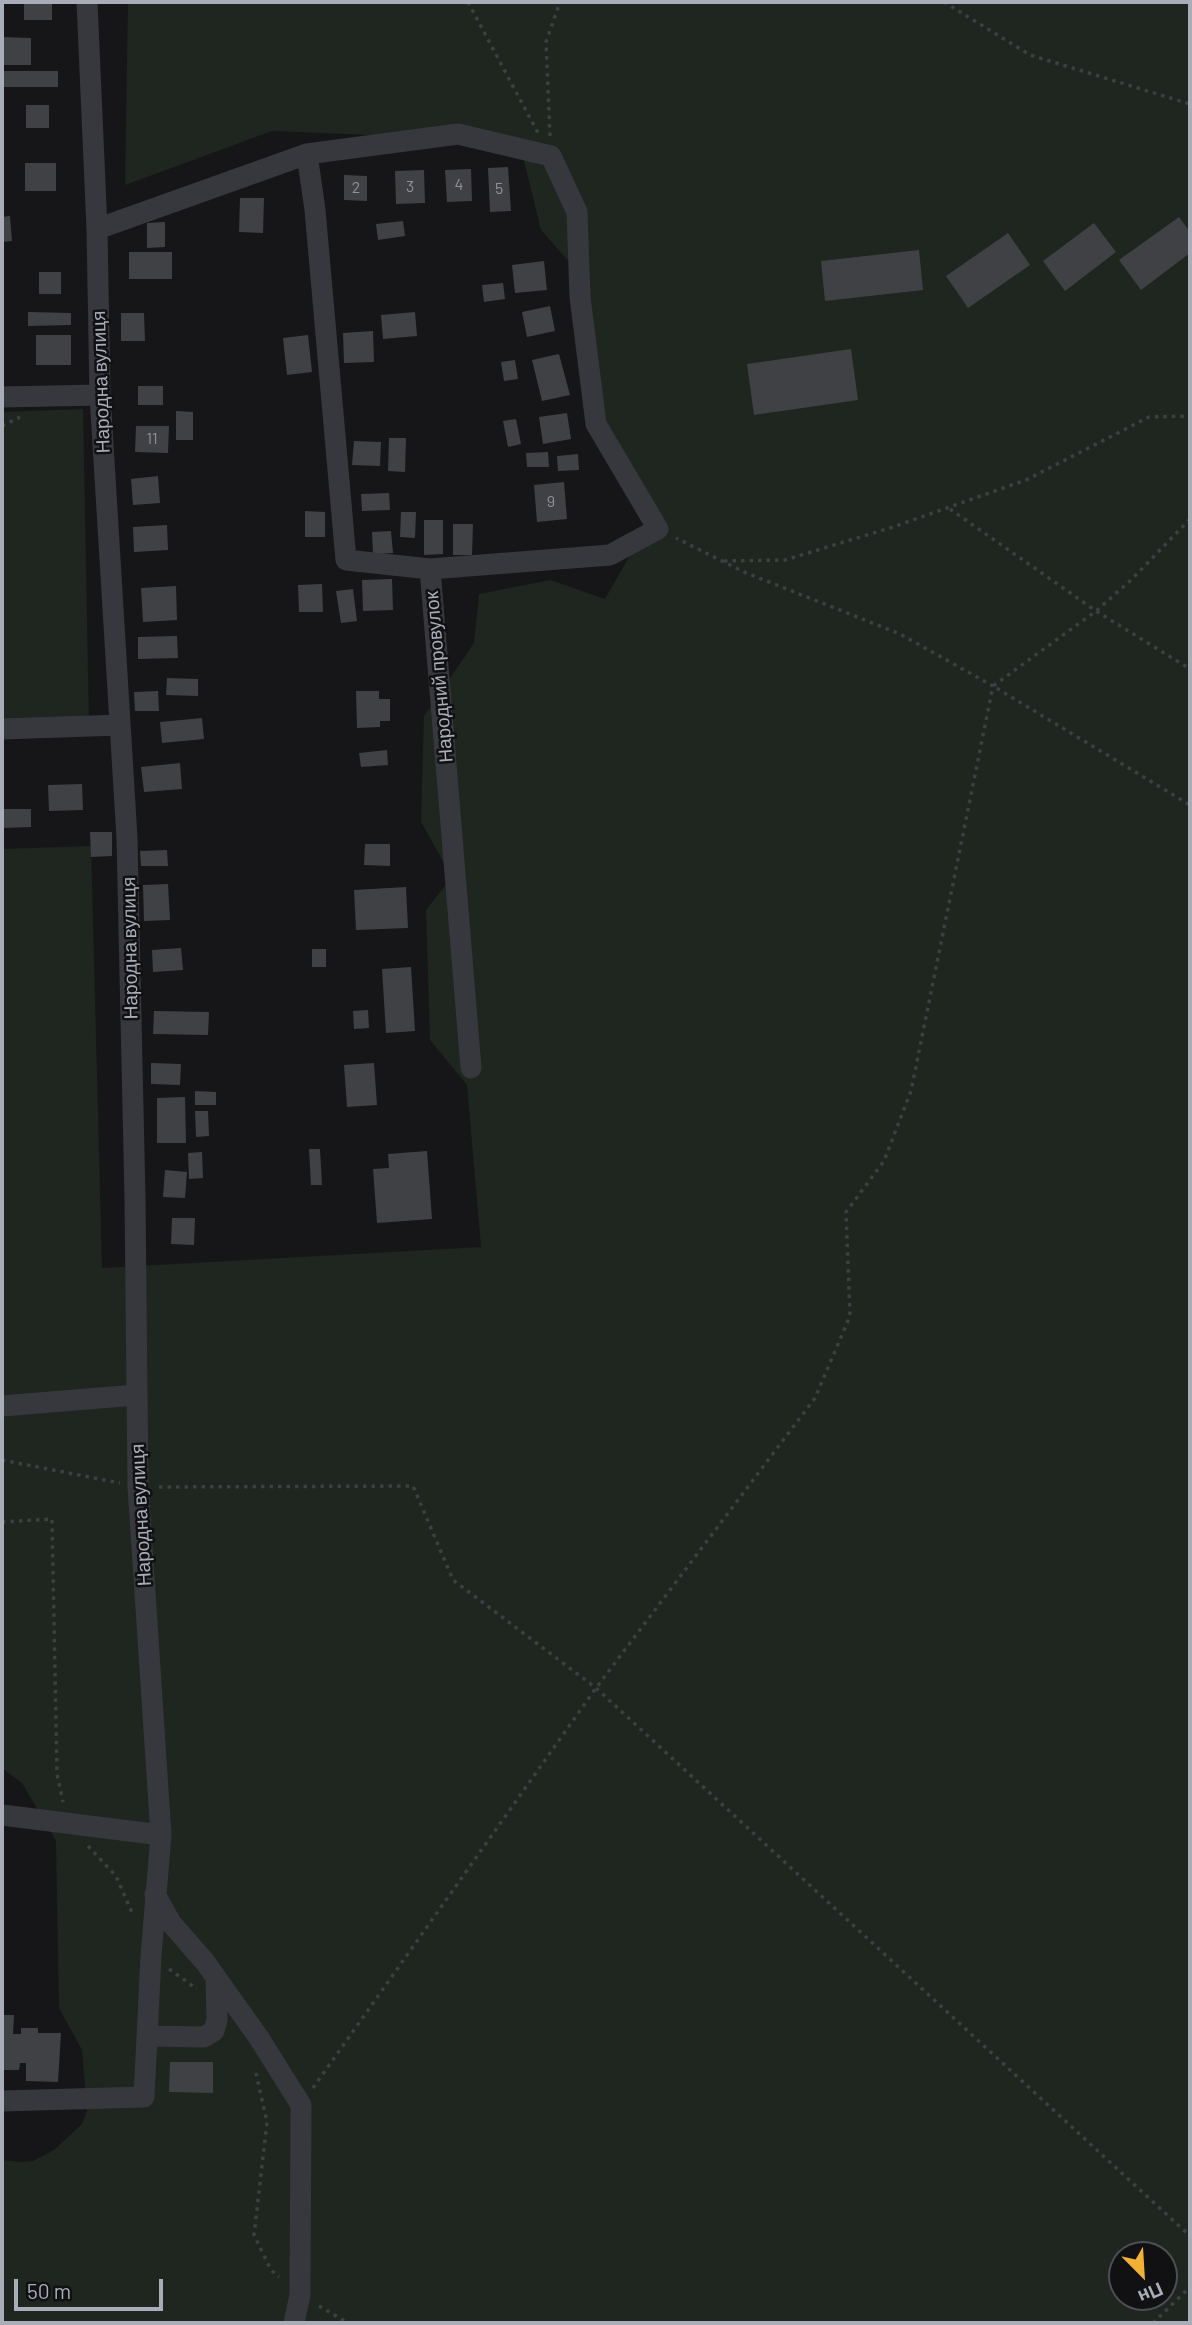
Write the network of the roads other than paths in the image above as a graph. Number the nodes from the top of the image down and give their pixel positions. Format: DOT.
graph roads {
  1 [pos="87,2"];
  2 [pos="307,154"];
  3 [pos="97,229"];
  4 [pos="100,396"];
  5 [pos="2,397"];
  6 [pos="430,569"];
  7 [pos="120,725"];
  8 [pos="2,729"];
  9 [pos="471,1068"];
  10 [pos="136,1395"];
  11 [pos="2,1406"];
  12 [pos="2,1815"];
  13 [pos="161,1835"];
  14 [pos="156,1894"];
  15 [pos="216,1979"];
  16 [pos="147,2036"];
  17 [pos="2,2101"];
  18 [pos="294,2323"];
  1 -- 3 [label="street, Народна вулиця"];
  2 -- 3 [label="street"];
  2 -- 6 [label="street, Народний провулок"];
  2 -- 6 [label="street"];
  3 -- 4 [label="street, Народна вулиця"];
  4 -- 5 [label="street"];
  4 -- 7 [label="street, Народна вулиця"];
  6 -- 9 [label="street, Народний провулок"];
  7 -- 8 [label="street"];
  7 -- 10 [label="street, Народна вулиця"];
  10 -- 11 [label="street"];
  10 -- 13 [label="street, Народна вулиця"];
  12 -- 13 [label="street"];
  13 -- 14 [label="street, Народна вулиця"];
  14 -- 15 [label="street"];
  14 -- 16 [label="street, Народна вулиця"];
  15 -- 16 [label="street"];
  15 -- 18 [label="street"];
  16 -- 17 [label="street, Народна вулиця"];
}
